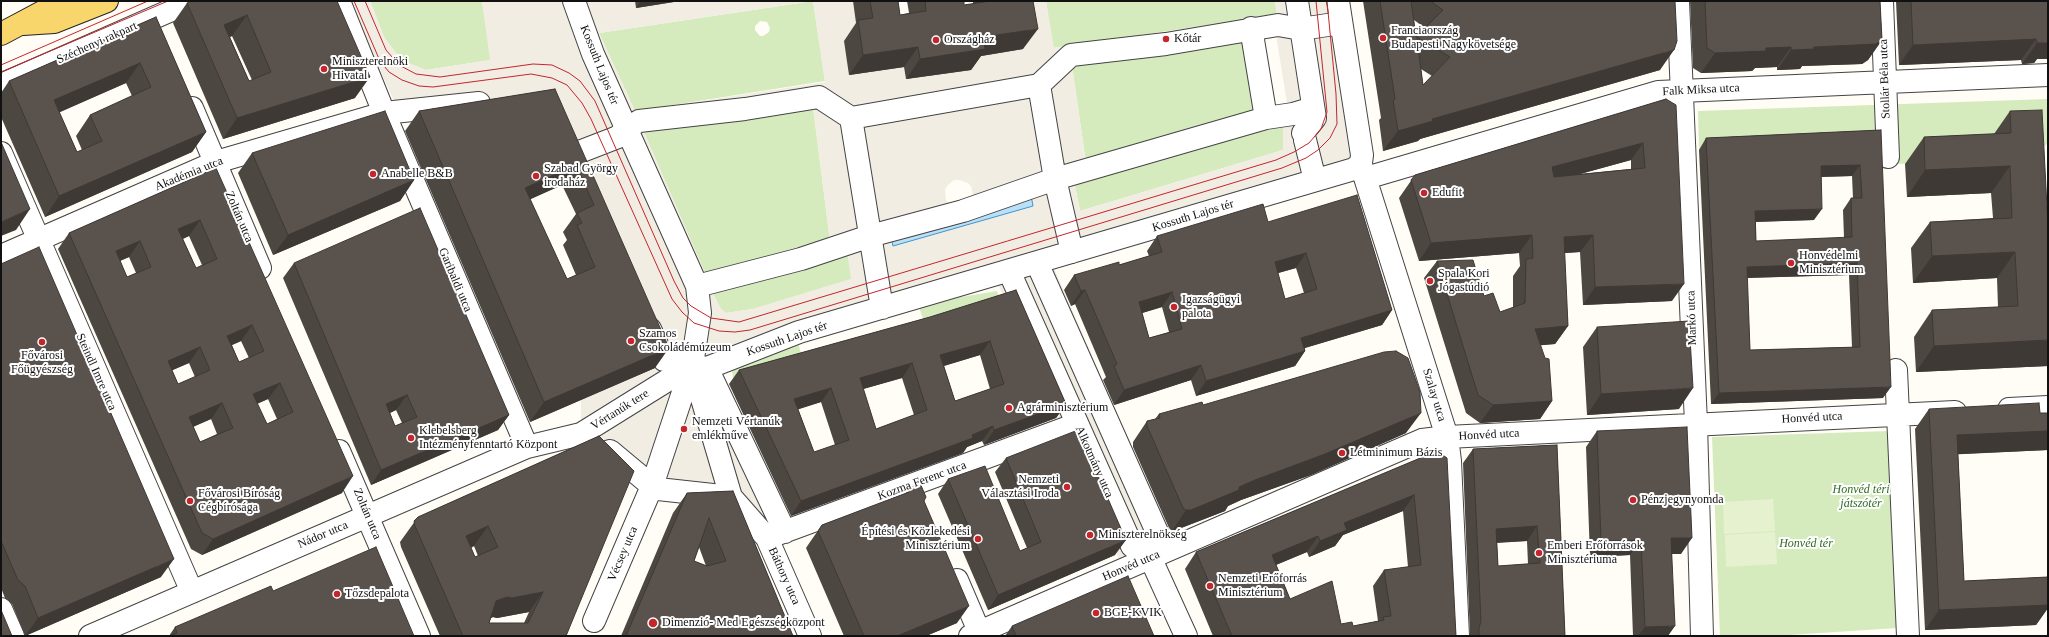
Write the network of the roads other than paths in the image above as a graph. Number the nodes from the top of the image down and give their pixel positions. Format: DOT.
graph roads {
  1 [pos="64,1"];
  2 [pos="107,1"];
  3 [pos="192,1"];
  4 [pos="339,1"];
  5 [pos="348,1"];
  6 [pos="574,1"];
  7 [pos="1297,1"];
  8 [pos="1338,1"];
  9 [pos="1678,1"];
  10 [pos="1882,1"];
  11 [pos="153,18"];
  12 [pos="1341,23"];
  13 [pos="23,24"];
  14 [pos="1251,28"];
  15 [pos="1301,29"];
  16 [pos="1,34"];
  17 [pos="162,39"];
  18 [pos="2048,75"];
  19 [pos="1886,81"];
  20 [pos="1,85"];
  21 [pos="1039,85"];
  22 [pos="184,90"];
  23 [pos="1682,90"];
  24 [pos="502,100"];
  25 [pos="1313,108"];
  26 [pos="391,112"];
  27 [pos="851,118"];
  28 [pos="1266,118"];
  29 [pos="626,128"];
  30 [pos="1,153"];
  31 [pos="575,154"];
  32 [pos="1888,157"];
  33 [pos="216,162"];
  34 [pos="1363,171"];
  35 [pos="1056,179"];
  36 [pos="1315,180"];
  37 [pos="870,236"];
  38 [pos="38,239"];
  39 [pos="1072,252"];
  40 [pos="1,256"];
  41 [pos="1037,263"];
  42 [pos="1009,271"];
  43 [pos="697,286"];
  44 [pos="269,289"];
  45 [pos="882,308"];
  46 [pos="642,311"];
  47 [pos="700,366"];
  48 [pos="1896,370"];
  49 [pos="2048,408"];
  50 [pos="1898,414"];
  51 [pos="1696,424"];
  52 [pos="1068,427"];
  53 [pos="581,434"];
  54 [pos="332,435"];
  55 [pos="1446,437"];
  56 [pos="527,447"];
  57 [pos="915,484"];
  58 [pos="652,486"];
  59 [pos="731,497"];
  60 [pos="924,506"];
  61 [pos="367,516"];
  62 [pos="776,535"];
  63 [pos="1150,557"];
  64 [pos="950,564"];
  65 [pos="192,592"];
  66 [pos="1,609"];
  67 [pos="594,621"];
  68 [pos="977,635"];
  69 [pos="13,636"];
  70 [pos="90,636"];
  71 [pos="419,636"];
  72 [pos="810,636"];
  73 [pos="1186,636"];
  74 [pos="1458,636"];
  75 [pos="1702,636"];
  76 [pos="1908,636"];
  1 -- 13 [label="main road"];
  2 -- 13 [label="main road"];
  3 -- 11 [label="street, Széchenyi rakpart"];
  4 -- 26 [label="street"];
  5 -- 26 [label="street"];
  6 -- 29 [label="street, Kossuth Lajos tér"];
  7 -- 15 [label="street"];
  8 -- 12 [label="street"];
  9 -- 23 [label="street, Markó utca"];
  10 -- 19 [label="street, Stollár Béla utca"];
  11 -- 17 [label="street"];
  11 -- 20 [label="street, Széchenyi rakpart"];
  12 -- 15 [label="street"];
  12 -- 34 [label="street"];
  13 -- 16 [label="main road"];
  14 -- 15 [label="street"];
  14 -- 21 [label="street"];
  14 -- 28 [label="street"];
  15 -- 25 [label="street"];
  18 -- 19 [label="street, Falk Miksa utca"];
  19 -- 23 [label="street, Falk Miksa utca"];
  19 -- 32 [label="street, Stollár Béla utca"];
  21 -- 27 [label="street"];
  21 -- 35 [label="street"];
  22 -- 33 [label="street, Zoltán utca"];
  23 -- 34 [label="street, Falk Miksa utca"];
  23 -- 51 [label="street, Markó utca"];
  24 -- 26 [label="street"];
  25 -- 28 [label="street"];
  25 -- 36 [label="street"];
  26 -- 33 [label="street, Akadémia utca"];
  26 -- 56 [label="street, Garibaldi utca"];
  27 -- 29 [label="street"];
  27 -- 37 [label="street"];
  28 -- 35 [label="street"];
  29 -- 31 [label="street"];
  29 -- 43 [label="street, Kossuth Lajos tér"];
  30 -- 38 [label="street, Steindl Imre utca"];
  33 -- 38 [label="street, Akadémia utca"];
  33 -- 44 [label="street, Zoltán utca"];
  34 -- 36 [label="street, Kossuth Lajos tér"];
  34 -- 55 [label="street, Szalay utca"];
  35 -- 37 [label="street"];
  35 -- 39 [label="street"];
  36 -- 39 [label="street, Kossuth Lajos tér"];
  37 -- 43 [label="street"];
  37 -- 45 [label="street"];
  38 -- 40 [label="street, Akadémia utca"];
  38 -- 65 [label="street, Steindl Imre utca"];
  39 -- 41 [label="street, Kossuth Lajos tér"];
  41 -- 42 [label="street, Kossuth Lajos tér"];
  41 -- 63 [label="street"];
  42 -- 45 [label="street, Kossuth Lajos tér"];
  42 -- 52 [label="street, Alkotmány utca"];
  43 -- 47 [label="street, Kossuth Lajos tér"];
  45 -- 47 [label="street, Kossuth Lajos tér"];
  46 -- 47 [label="street"];
  47 -- 53 [label="street, Vértanúk tere"];
  47 -- 58 [label="street"];
  47 -- 59 [label="street"];
  47 -- 62 [label="street"];
  48 -- 50 [label="street"];
  49 -- 50 [label="street, Honvéd utca"];
  50 -- 51 [label="street, Honvéd utca"];
  50 -- 76 [label="street"];
  51 -- 55 [label="street, Honvéd utca"];
  51 -- 75 [label="street, Markó utca"];
  52 -- 57 [label="street, Kozma Ferenc utca"];
  52 -- 63 [label="street, Alkotmány utca"];
  53 -- 56 [label="street, Nádor utca"];
  53 -- 58 [label="street, Vértanúk tere"];
  54 -- 61 [label="street, Zoltán utca"];
  55 -- 63 [label="street, Honvéd utca"];
  55 -- 74 [label="street, Szalay utca"];
  56 -- 61 [label="street, Nádor utca"];
  57 -- 60 [label="street"];
  57 -- 62 [label="street, Kozma Ferenc utca"];
  58 -- 59 [label="street, Vértanúk tere"];
  58 -- 67 [label="street, Vécsey utca"];
  59 -- 62 [label="street"];
  61 -- 65 [label="street, Nádor utca"];
  61 -- 71 [label="street, Zoltán utca"];
  62 -- 72 [label="street, Báthory utca"];
  63 -- 68 [label="street, Honvéd utca"];
  63 -- 73 [label="street"];
  64 -- 68 [label="street"];
  65 -- 70 [label="street, Nádor utca"];
  66 -- 69 [label="street"];
}
